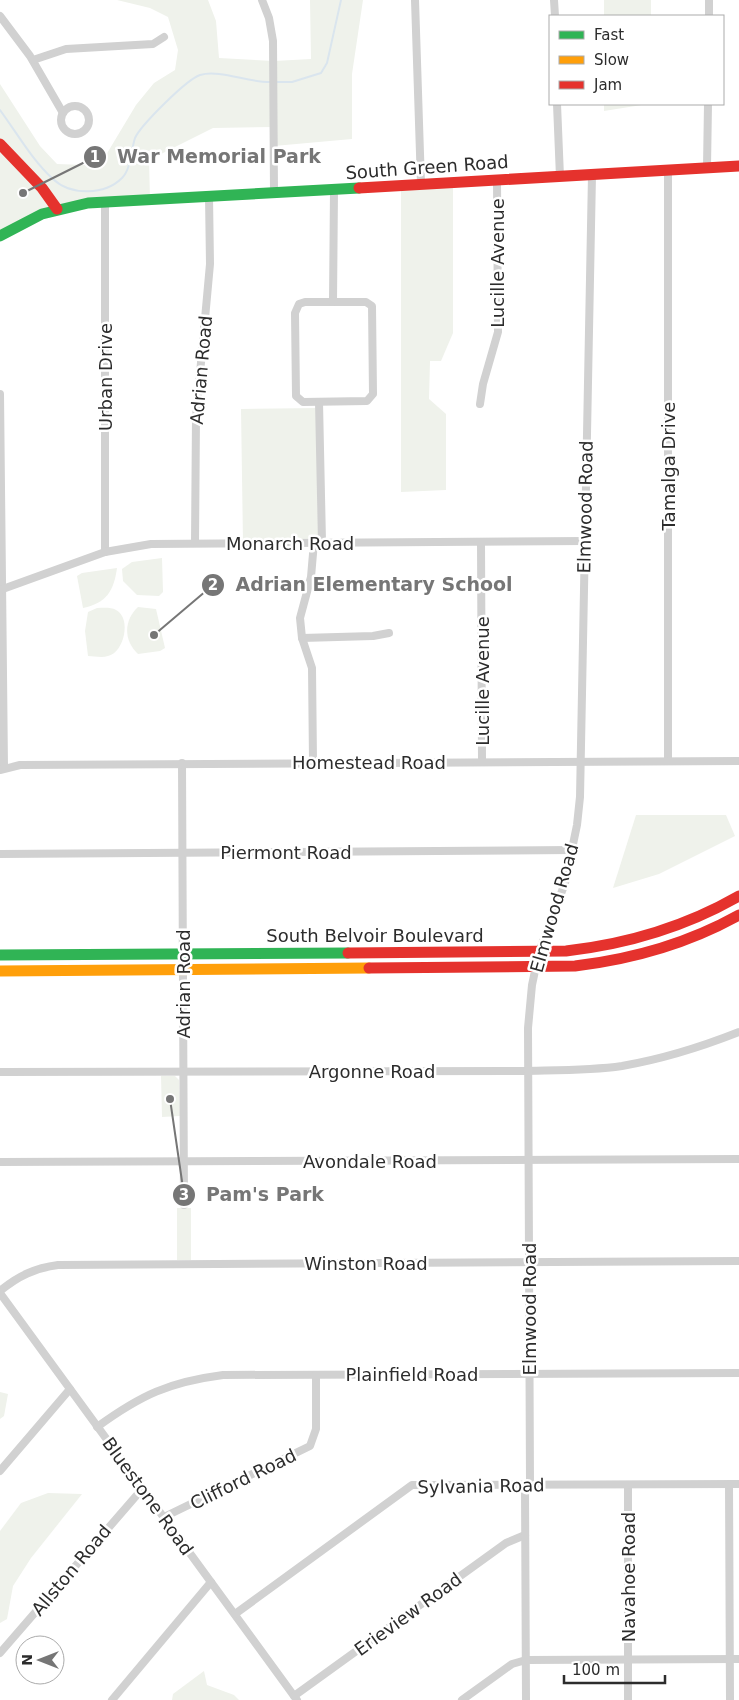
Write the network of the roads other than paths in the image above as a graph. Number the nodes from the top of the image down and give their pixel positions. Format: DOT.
graph roads {
  1 [pos="262,0"];
  2 [pos="415,0"];
  3 [pos="554,0"];
  4 [pos="709,0"];
  5 [pos="555,15"];
  6 [pos="708,15"];
  7 [pos="0,16"];
  8 [pos="164,37"];
  9 [pos="33,60"];
  10 [pos="557,105"];
  11 [pos="708,105"];
  12 [pos="63,113"];
  13 [pos="0,144"];
  14 [pos="739,166"];
  15 [pos="707,167"];
  16 [pos="668,171"];
  17 [pos="592,175"];
  18 [pos="560,177"];
  19 [pos="497,180"];
  20 [pos="421,184"];
  21 [pos="334,190"];
  22 [pos="274,193"];
  23 [pos="209,196"];
  24 [pos="105,202"];
  25 [pos="57,209"];
  26 [pos="0,236"];
  27 [pos="333,302"];
  28 [pos="0,394"];
  29 [pos="319,402"];
  30 [pos="480,404"];
  31 [pos="585,541"];
  32 [pos="318,542"];
  33 [pos="482,542"];
  34 [pos="194,543"];
  35 [pos="105,552"];
  36 [pos="1,590"];
  37 [pos="389,633"];
  38 [pos="302,638"];
  39 [pos="668,760"];
  40 [pos="482,761"];
  41 [pos="579,761"];
  42 [pos="739,761"];
  43 [pos="313,762"];
  44 [pos="182,763"];
  45 [pos="2,768"];
  46 [pos="572,850"];
  47 [pos="182,853"];
  48 [pos="0,854"];
  49 [pos="739,896"];
  50 [pos="739,915"];
  51 [pos="539,952"];
  52 [pos="183,954"];
  53 [pos="0,955"];
  54 [pos="536,968"];
  55 [pos="184,970"];
  56 [pos="0,971"];
  57 [pos="739,1032"];
  58 [pos="183,1071"];
  59 [pos="528,1071"];
  60 [pos="0,1072"];
  61 [pos="739,1159"];
  62 [pos="184,1161"];
  63 [pos="529,1161"];
  64 [pos="0,1162"];
  65 [pos="184,1205"];
  66 [pos="739,1261"];
  67 [pos="529,1263"];
  68 [pos="1,1297"];
  69 [pos="739,1373"];
  70 [pos="530,1374"];
  71 [pos="316,1375"];
  72 [pos="70,1389"];
  73 [pos="97,1427"];
  74 [pos="0,1471"];
  75 [pos="729,1484"];
  76 [pos="739,1484"];
  77 [pos="528,1485"];
  78 [pos="628,1485"];
  79 [pos="143,1488"];
  80 [pos="164,1516"];
  81 [pos="525,1535"];
  82 [pos="211,1582"];
  83 [pos="235,1614"];
  84 [pos="0,1653"];
  85 [pos="628,1659"];
  86 [pos="730,1659"];
  87 [pos="739,1659"];
  88 [pos="526,1660"];
  89 [pos="296,1698"];
  90 [pos="112,1700"];
  91 [pos="462,1700"];
  92 [pos="526,1700"];
  93 [pos="628,1700"];
  94 [pos="730,1700"];
  1 -- 22 [label="street"];
  2 -- 20 [label="street"];
  3 -- 5 [label="street"];
  4 -- 6 [label="street"];
  7 -- 9 [label="street"];
  8 -- 9 [label="street"];
  9 -- 12 [label="street"];
  10 -- 18 [label="street"];
  11 -- 15 [label="street"];
  13 -- 25 [label="street"];
  14 -- 15 [label="street, South Green Road"];
  15 -- 16 [label="street, South Green Road"];
  16 -- 17 [label="street, South Green Road"];
  16 -- 39 [label="street, Tamalga Drive"];
  17 -- 18 [label="street, South Green Road"];
  17 -- 31 [label="street, Elmwood Road"];
  18 -- 19 [label="street, South Green Road"];
  19 -- 20 [label="street, South Green Road"];
  19 -- 30 [label="street, Lucille Avenue"];
  20 -- 21 [label="street, South Green Road"];
  21 -- 22 [label="street, South Green Road"];
  21 -- 27 [label="street"];
  22 -- 23 [label="street, South Green Road"];
  23 -- 24 [label="street, South Green Road"];
  23 -- 34 [label="street, Adrian Road"];
  24 -- 25 [label="street, South Green Road"];
  24 -- 35 [label="street, Urban Drive"];
  25 -- 26 [label="street, South Green Road"];
  27 -- 29 [label="street"];
  27 -- 29 [label="street"];
  28 -- 36 [label="street"];
  29 -- 32 [label="street"];
  31 -- 33 [label="street, Monarch Road"];
  31 -- 41 [label="street, Elmwood Road"];
  32 -- 33 [label="street, Monarch Road"];
  32 -- 34 [label="street, Monarch Road"];
  32 -- 38 [label="street"];
  33 -- 40 [label="street, Lucille Avenue"];
  34 -- 35 [label="street, Monarch Road"];
  35 -- 36 [label="street, Monarch Road"];
  36 -- 45 [label="street"];
  37 -- 38 [label="street"];
  38 -- 43 [label="street"];
  39 -- 41 [label="street, Homestead Road"];
  39 -- 42 [label="street, Homestead Road"];
  40 -- 41 [label="street, Homestead Road"];
  40 -- 43 [label="street, Homestead Road"];
  41 -- 46 [label="street, Elmwood Road"];
  43 -- 44 [label="street, Homestead Road"];
  44 -- 45 [label="street, Homestead Road"];
  44 -- 47 [label="street, Adrian Road"];
  46 -- 47 [label="street, Piermont Road"];
  46 -- 51 [label="street, Elmwood Road"];
  47 -- 48 [label="street, Piermont Road"];
  47 -- 52 [label="street, Adrian Road"];
  49 -- 51 [label="street, South Belvoir Boulevard"];
  50 -- 54 [label="street, South Belvoir Boulevard"];
  51 -- 52 [label="street, South Belvoir Boulevard"];
  51 -- 54 [label="street, Elmwood Road"];
  52 -- 53 [label="street, South Belvoir Boulevard"];
  52 -- 55 [label="street, Adrian Road"];
  54 -- 55 [label="street, South Belvoir Boulevard"];
  54 -- 59 [label="street, Elmwood Road"];
  55 -- 56 [label="street, South Belvoir Boulevard"];
  55 -- 58 [label="street, Adrian Road"];
  57 -- 59 [label="street, Argonne Road"];
  58 -- 59 [label="street, Argonne Road"];
  58 -- 60 [label="street, Argonne Road"];
  58 -- 62 [label="street, Adrian Road"];
  59 -- 63 [label="street, Elmwood Road"];
  61 -- 63 [label="street, Avondale Road"];
  62 -- 63 [label="street, Avondale Road"];
  62 -- 64 [label="street, Avondale Road"];
  62 -- 65 [label="street, Adrian Road"];
  63 -- 67 [label="street, Elmwood Road"];
  66 -- 67 [label="street, Winston Road"];
  67 -- 68 [label="street, Winston Road"];
  67 -- 70 [label="street, Elmwood Road"];
  68 -- 72 [label="street, Bluestone Road"];
  69 -- 70 [label="street, Plainfield Road"];
  70 -- 71 [label="street, Plainfield Road"];
  70 -- 77 [label="street, Elmwood Road"];
  71 -- 73 [label="street, Plainfield Road"];
  71 -- 80 [label="street, Clifford Road"];
  72 -- 73 [label="street, Bluestone Road"];
  72 -- 74 [label="street"];
  73 -- 79 [label="street, Bluestone Road"];
  75 -- 76 [label="street, Sylvania Road"];
  75 -- 78 [label="street, Sylvania Road"];
  75 -- 86 [label="street"];
  77 -- 78 [label="street, Sylvania Road"];
  77 -- 81 [label="street, Elmwood Road"];
  77 -- 83 [label="street, Sylvania Road"];
  78 -- 85 [label="street, Navahoe Road"];
  79 -- 80 [label="street, Bluestone Road"];
  79 -- 84 [label="street, Allston Road"];
  80 -- 82 [label="street, Bluestone Road"];
  81 -- 88 [label="street, Elmwood Road"];
  81 -- 89 [label="street, Erieview Road"];
  82 -- 83 [label="street, Bluestone Road"];
  82 -- 90 [label="street"];
  83 -- 89 [label="street, Bluestone Road"];
  85 -- 86 [label="street"];
  85 -- 88 [label="street"];
  85 -- 93 [label="street, Navahoe Road"];
  86 -- 87 [label="street"];
  86 -- 94 [label="street"];
  88 -- 91 [label="street"];
  88 -- 92 [label="street, Elmwood Road"];
}
